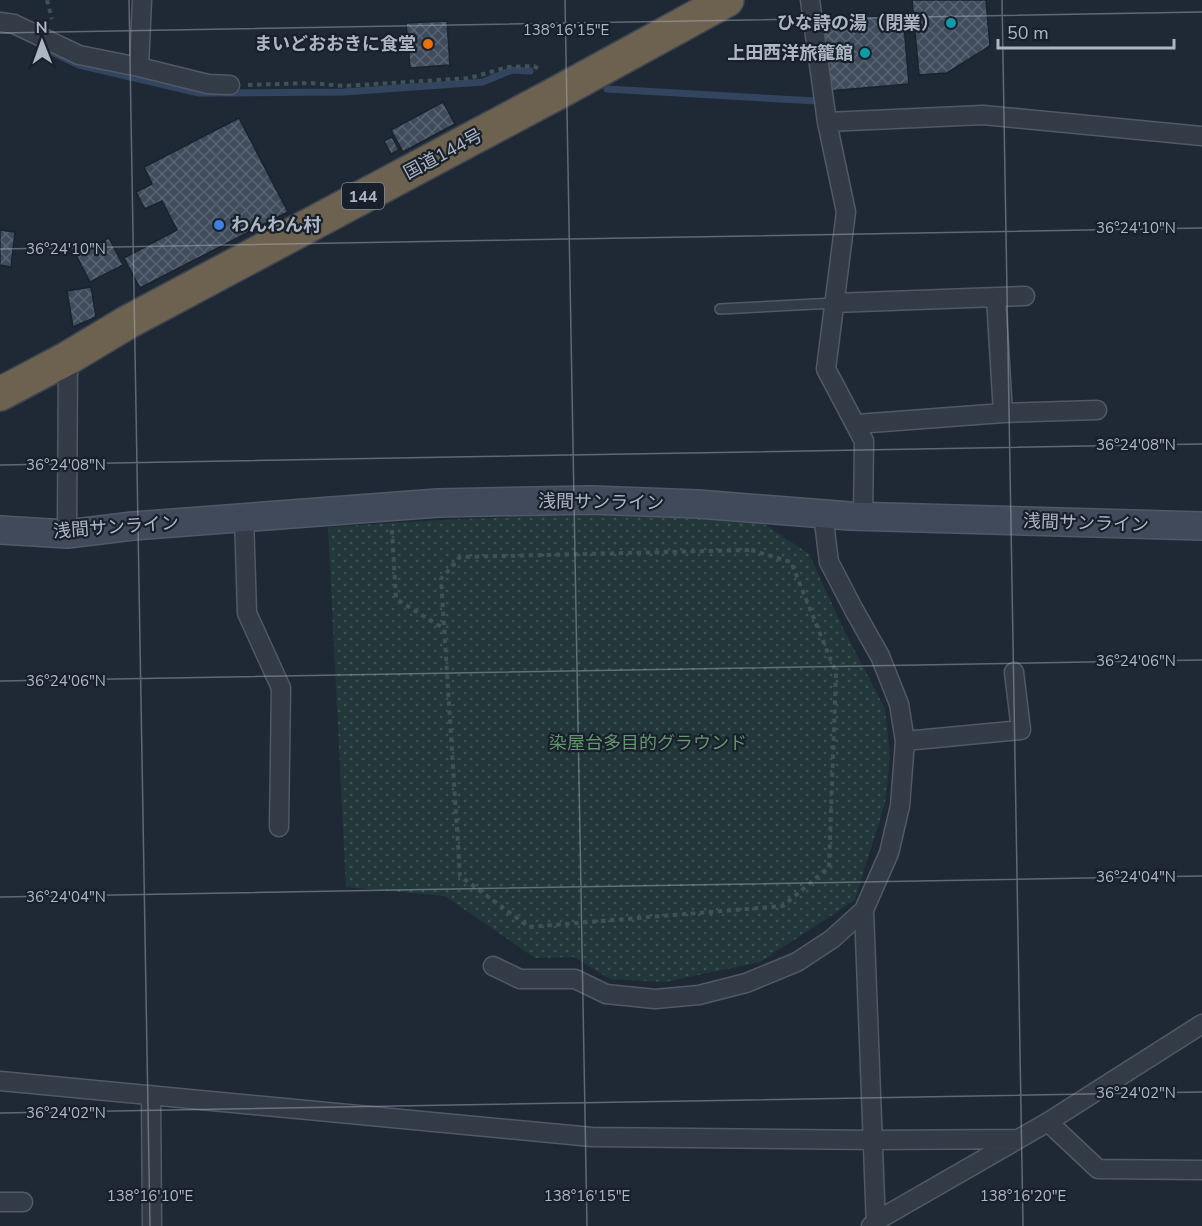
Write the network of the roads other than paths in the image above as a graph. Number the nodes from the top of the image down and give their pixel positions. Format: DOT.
graph roads {
  1 [pos="142,0"];
  2 [pos="727,0"];
  3 [pos="810,0"];
  4 [pos="0,22"];
  5 [pos="139,67"];
  6 [pos="230,85"];
  7 [pos="826,122"];
  8 [pos="1202,136"];
  9 [pos="1025,296"];
  10 [pos="996,298"];
  11 [pos="834,303"];
  12 [pos="720,309"];
  13 [pos="68,358"];
  14 [pos="0,394"];
  15 [pos="1097,410"];
  16 [pos="1003,413"];
  17 [pos="857,424"];
  18 [pos="823,514"];
  19 [pos="244,517"];
  20 [pos="863,517"];
  21 [pos="1202,526"];
  22 [pos="0,530"];
  23 [pos="67,534"];
  24 [pos="1014,672"];
  25 [pos="905,741"];
  26 [pos="279,826"];
  27 [pos="864,910"];
  28 [pos="493,966"];
  29 [pos="1202,1024"];
  30 [pos="0,1081"];
  31 [pos="151,1095"];
  32 [pos="1048,1122"];
  33 [pos="873,1140"];
  34 [pos="1018,1140"];
  35 [pos="1202,1170"];
  36 [pos="0,1202"];
  37 [pos="23,1202"];
  38 [pos="875,1224"];
  39 [pos="152,1226"];
  1 -- 5 [label="street"];
  2 -- 13 [label="highway, 国道144号 / 144"];
  3 -- 7 [label="street"];
  4 -- 5 [label="street"];
  5 -- 6 [label="street"];
  7 -- 8 [label="street"];
  7 -- 11 [label="street"];
  9 -- 10 [label="street"];
  10 -- 11 [label="street"];
  10 -- 16 [label="street"];
  11 -- 12 [label="lane"];
  11 -- 17 [label="street"];
  13 -- 14 [label="highway, 国道144号 / 144"];
  13 -- 23 [label="street"];
  15 -- 16 [label="street"];
  16 -- 17 [label="street"];
  17 -- 20 [label="street"];
  18 -- 19 [label="street, 浅間サンライン"];
  18 -- 20 [label="street, 浅間サンライン"];
  18 -- 25 [label="street"];
  19 -- 23 [label="street, 浅間サンライン"];
  19 -- 26 [label="street"];
  20 -- 21 [label="street, 浅間サンライン"];
  22 -- 23 [label="street, 浅間サンライン"];
  24 -- 25 [label="street"];
  25 -- 27 [label="street"];
  27 -- 28 [label="street"];
  27 -- 33 [label="street"];
  29 -- 32 [label="street"];
  30 -- 31 [label="street"];
  31 -- 33 [label="street"];
  31 -- 39 [label="street"];
  32 -- 34 [label="street"];
  32 -- 35 [label="street"];
  33 -- 34 [label="street"];
  33 -- 38 [label="street"];
  34 -- 38 [label="street"];
  36 -- 37 [label="street"];
}
